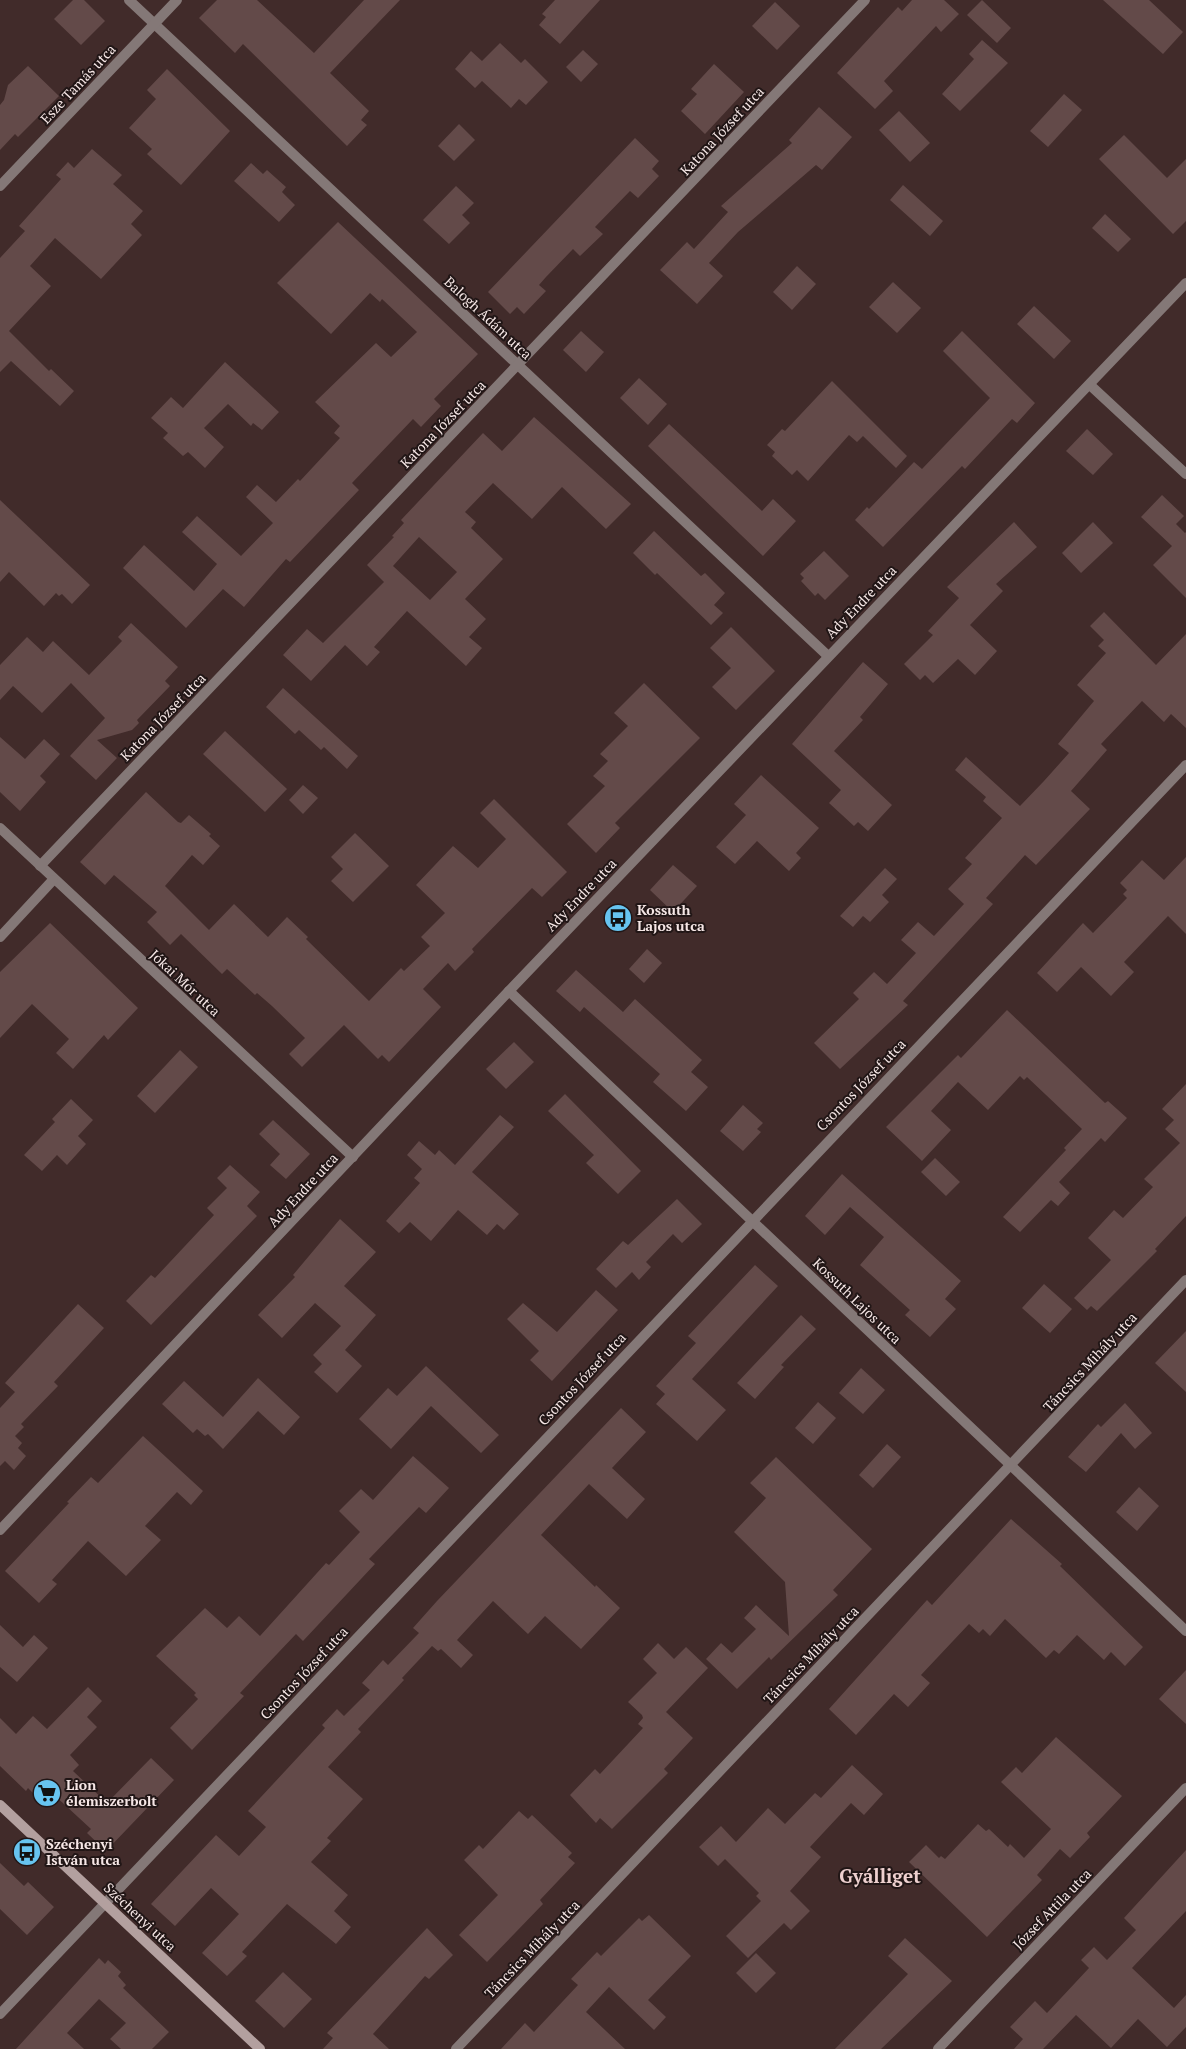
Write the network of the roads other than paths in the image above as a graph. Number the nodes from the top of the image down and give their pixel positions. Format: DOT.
graph roads {
  1 [pos="129,0"];
  2 [pos="177,0"];
  3 [pos="865,0"];
  4 [pos="154,24"];
  5 [pos="0,186"];
  6 [pos="1186,283"];
  7 [pos="519,365"];
  8 [pos="1090,385"];
  9 [pos="1186,474"];
  10 [pos="828,656"];
  11 [pos="1186,765"];
  12 [pos="0,828"];
  13 [pos="40,866"];
  14 [pos="53,880"];
  15 [pos="0,937"];
  16 [pos="509,991"];
  17 [pos="354,1157"];
  18 [pos="752,1219"];
  19 [pos="1186,1280"];
  20 [pos="1009,1467"];
  21 [pos="0,1530"];
  22 [pos="1186,1632"];
  23 [pos="1186,1788"];
  24 [pos="0,1805"];
  25 [pos="105,1903"];
  26 [pos="0,2014"];
  27 [pos="260,2049"];
  28 [pos="456,2049"];
  29 [pos="938,2049"];
  1 -- 4 [label="street, Balogh Ádám utca"];
  2 -- 4 [label="street, Esze Tamás utca"];
  3 -- 7 [label="street, Katona József utca"];
  4 -- 5 [label="street, Esze Tamás utca"];
  4 -- 7 [label="street, Balogh Ádám utca"];
  6 -- 8 [label="street, Ady Endre utca"];
  7 -- 10 [label="street, Balogh Ádám utca"];
  7 -- 13 [label="street, Katona József utca"];
  8 -- 9 [label="street"];
  8 -- 10 [label="street, Ady Endre utca"];
  10 -- 16 [label="street, Ady Endre utca"];
  11 -- 18 [label="street, Csontos József utca"];
  12 -- 13 [label="street, Jókai Mór utca"];
  13 -- 14 [label="street, Jókai Mór utca"];
  14 -- 15 [label="street"];
  14 -- 17 [label="street, Jókai Mór utca"];
  16 -- 17 [label="street, Ady Endre utca"];
  16 -- 18 [label="street, Kossuth Lajos utca"];
  17 -- 21 [label="street, Ady Endre utca"];
  18 -- 20 [label="street, Kossuth Lajos utca"];
  18 -- 25 [label="street, Csontos József utca"];
  19 -- 20 [label="street, Táncsics Mihály utca"];
  20 -- 22 [label="street, Kossuth Lajos utca"];
  20 -- 28 [label="street, Táncsics Mihály utca"];
  23 -- 29 [label="street, József Attila utca"];
  24 -- 25 [label="street, Széchenyi utca"];
  25 -- 26 [label="street, Csontos József utca"];
  25 -- 27 [label="street, Széchenyi utca"];
}
